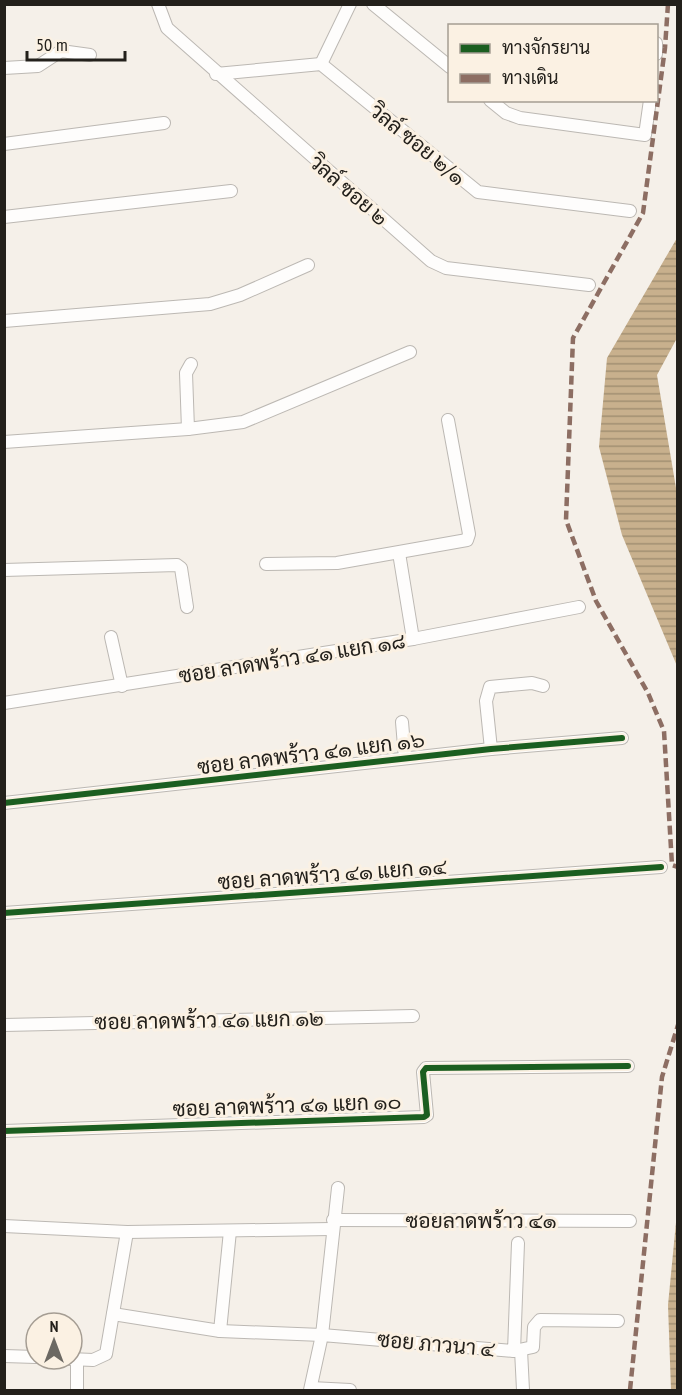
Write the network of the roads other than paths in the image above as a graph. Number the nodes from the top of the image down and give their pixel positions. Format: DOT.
graph roads {
  1 [pos="158,4"];
  2 [pos="350,4"];
  3 [pos="373,4"];
  4 [pos="90,55"];
  5 [pos="321,64"];
  6 [pos="448,65"];
  7 [pos="4,68"];
  8 [pos="216,74"];
  9 [pos="492,102"];
  10 [pos="650,102"];
  11 [pos="164,123"];
  12 [pos="4,144"];
  13 [pos="231,191"];
  14 [pos="630,211"];
  15 [pos="4,218"];
  16 [pos="308,264"];
  17 [pos="589,285"];
  18 [pos="4,321"];
  19 [pos="410,352"];
  20 [pos="191,364"];
  21 [pos="448,420"];
  22 [pos="188,429"];
  23 [pos="4,442"];
  24 [pos="399,553"];
  25 [pos="266,564"];
  26 [pos="4,570"];
  27 [pos="188,607"];
  28 [pos="579,607"];
  29 [pos="111,638"];
  30 [pos="413,639"];
  31 [pos="122,686"];
  32 [pos="543,686"];
  33 [pos="4,703"];
  34 [pos="402,722"];
  35 [pos="622,738"];
  36 [pos="490,749"];
  37 [pos="405,758"];
  38 [pos="4,803"];
  39 [pos="661,867"];
  40 [pos="4,913"];
  41 [pos="413,1016"];
  42 [pos="4,1025"];
  43 [pos="628,1066"];
  44 [pos="4,1131"];
  45 [pos="338,1188"];
  46 [pos="630,1221"];
  47 [pos="332,1225"];
  48 [pos="4,1226"];
  49 [pos="127,1232"];
  50 [pos="230,1232"];
  51 [pos="518,1243"];
  52 [pos="113,1314"];
  53 [pos="618,1321"];
  54 [pos="220,1330"];
  55 [pos="322,1335"];
  56 [pos="518,1351"];
  57 [pos="4,1356"];
  58 [pos="24,1357"];
  59 [pos="84,1360"];
  60 [pos="75,1371"];
  61 [pos="311,1389"];
  62 [pos="77,1390"];
  63 [pos="350,1390"];
  64 [pos="524,1390"];
  1 -- 8 [label="street, วิลล์ ซอย ๒"];
  2 -- 5 [label="street"];
  3 -- 6 [label="street"];
  4 -- 7 [label="street"];
  5 -- 8 [label="street"];
  5 -- 14 [label="street, วิลล์ ซอย ๒/๑"];
  8 -- 17 [label="street, วิลล์ ซอย ๒"];
  9 -- 10 [label="street"];
  11 -- 12 [label="street"];
  13 -- 15 [label="street"];
  16 -- 18 [label="street"];
  19 -- 22 [label="street"];
  20 -- 22 [label="street"];
  21 -- 24 [label="street"];
  22 -- 23 [label="street"];
  24 -- 25 [label="street"];
  24 -- 30 [label="street"];
  26 -- 27 [label="street"];
  28 -- 30 [label="street, ซอย ลาดพร้าว ๔๑ แยก ๑๘"];
  29 -- 31 [label="street"];
  30 -- 31 [label="street, ซอย ลาดพร้าว ๔๑ แยก ๑๘"];
  31 -- 33 [label="street, ซอย ลาดพร้าว ๔๑ แยก ๑๘"];
  32 -- 36 [label="street"];
  34 -- 37 [label="street"];
  35 -- 36 [label="street, ซอย ลาดพร้าว ๔๑ แยก ๑๖"];
  36 -- 37 [label="street, ซอย ลาดพร้าว ๔๑ แยก ๑๖"];
  37 -- 38 [label="street, ซอย ลาดพร้าว ๔๑ แยก ๑๖"];
  39 -- 40 [label="street, ซอย ลาดพร้าว ๔๑ แยก ๑๔"];
  41 -- 42 [label="street, ซอย ลาดพร้าว ๔๑ แยก ๑๒"];
  43 -- 44 [label="street, ซอย ลาดพร้าว ๔๑ แยก ๑๐"];
  45 -- 47 [label="street"];
  46 -- 47 [label="street, ซอยลาดพร้าว ๔๑"];
  47 -- 50 [label="street, ซอยลาดพร้าว ๔๑"];
  47 -- 55 [label="street"];
  48 -- 49 [label="street, ซอยลาดพร้าว ๔๑"];
  49 -- 50 [label="street, ซอยลาดพร้าว ๔๑"];
  49 -- 52 [label="street"];
  50 -- 54 [label="street"];
  51 -- 56 [label="street, ซอย ภาวนา ๔"];
  52 -- 54 [label="street, ซอย ภาวนา ๔"];
  52 -- 59 [label="street"];
  53 -- 56 [label="street"];
  54 -- 55 [label="street, ซอย ภาวนา ๔"];
  55 -- 56 [label="street, ซอย ภาวนา ๔"];
  55 -- 61 [label="street"];
  56 -- 64 [label="street"];
  57 -- 58 [label="street"];
  60 -- 62 [label="street"];
  61 -- 63 [label="street"];
}
